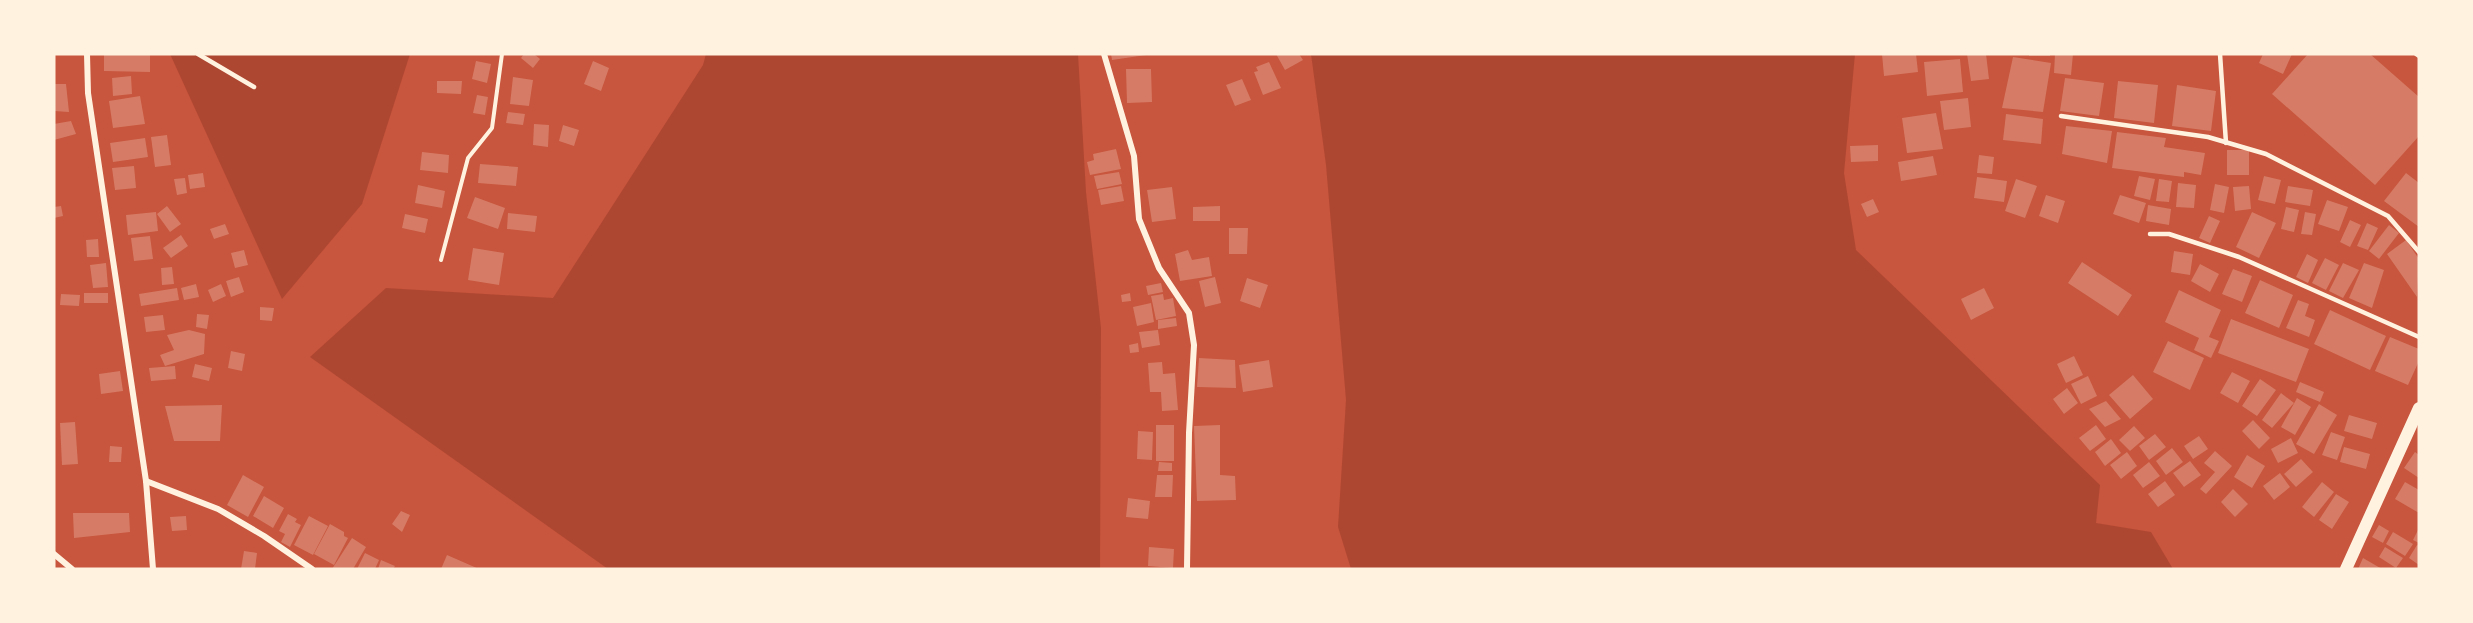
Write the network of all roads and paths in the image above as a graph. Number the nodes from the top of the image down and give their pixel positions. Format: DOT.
graph roads {
  1 [pos="87,54"];
  2 [pos="198,54"];
  3 [pos="502,54"];
  4 [pos="1104,54"];
  5 [pos="2220,54"];
  6 [pos="254,87"];
  7 [pos="2061,116"];
  8 [pos="2226,143"];
  9 [pos="2150,234"];
  10 [pos="2419,252"];
  11 [pos="441,260"];
  12 [pos="2419,338"];
  13 [pos="2419,408"];
  14 [pos="146,481"];
  15 [pos="54,555"];
  16 [pos="72,569"];
  17 [pos="153,569"];
  18 [pos="312,569"];
  19 [pos="1187,569"];
  20 [pos="2346,569"];
  1 -- 14 [label="street"];
  2 -- 6 [label="lane"];
  3 -- 11 [label="path"];
  4 -- 19 [label="street"];
  5 -- 8 [label="lane"];
  7 -- 8 [label="lane"];
  8 -- 10 [label="lane"];
  9 -- 12 [label="lane"];
  13 -- 20 [label="main road"];
  14 -- 17 [label="street"];
  14 -- 18 [label="street"];
  15 -- 16 [label="street"];
}
